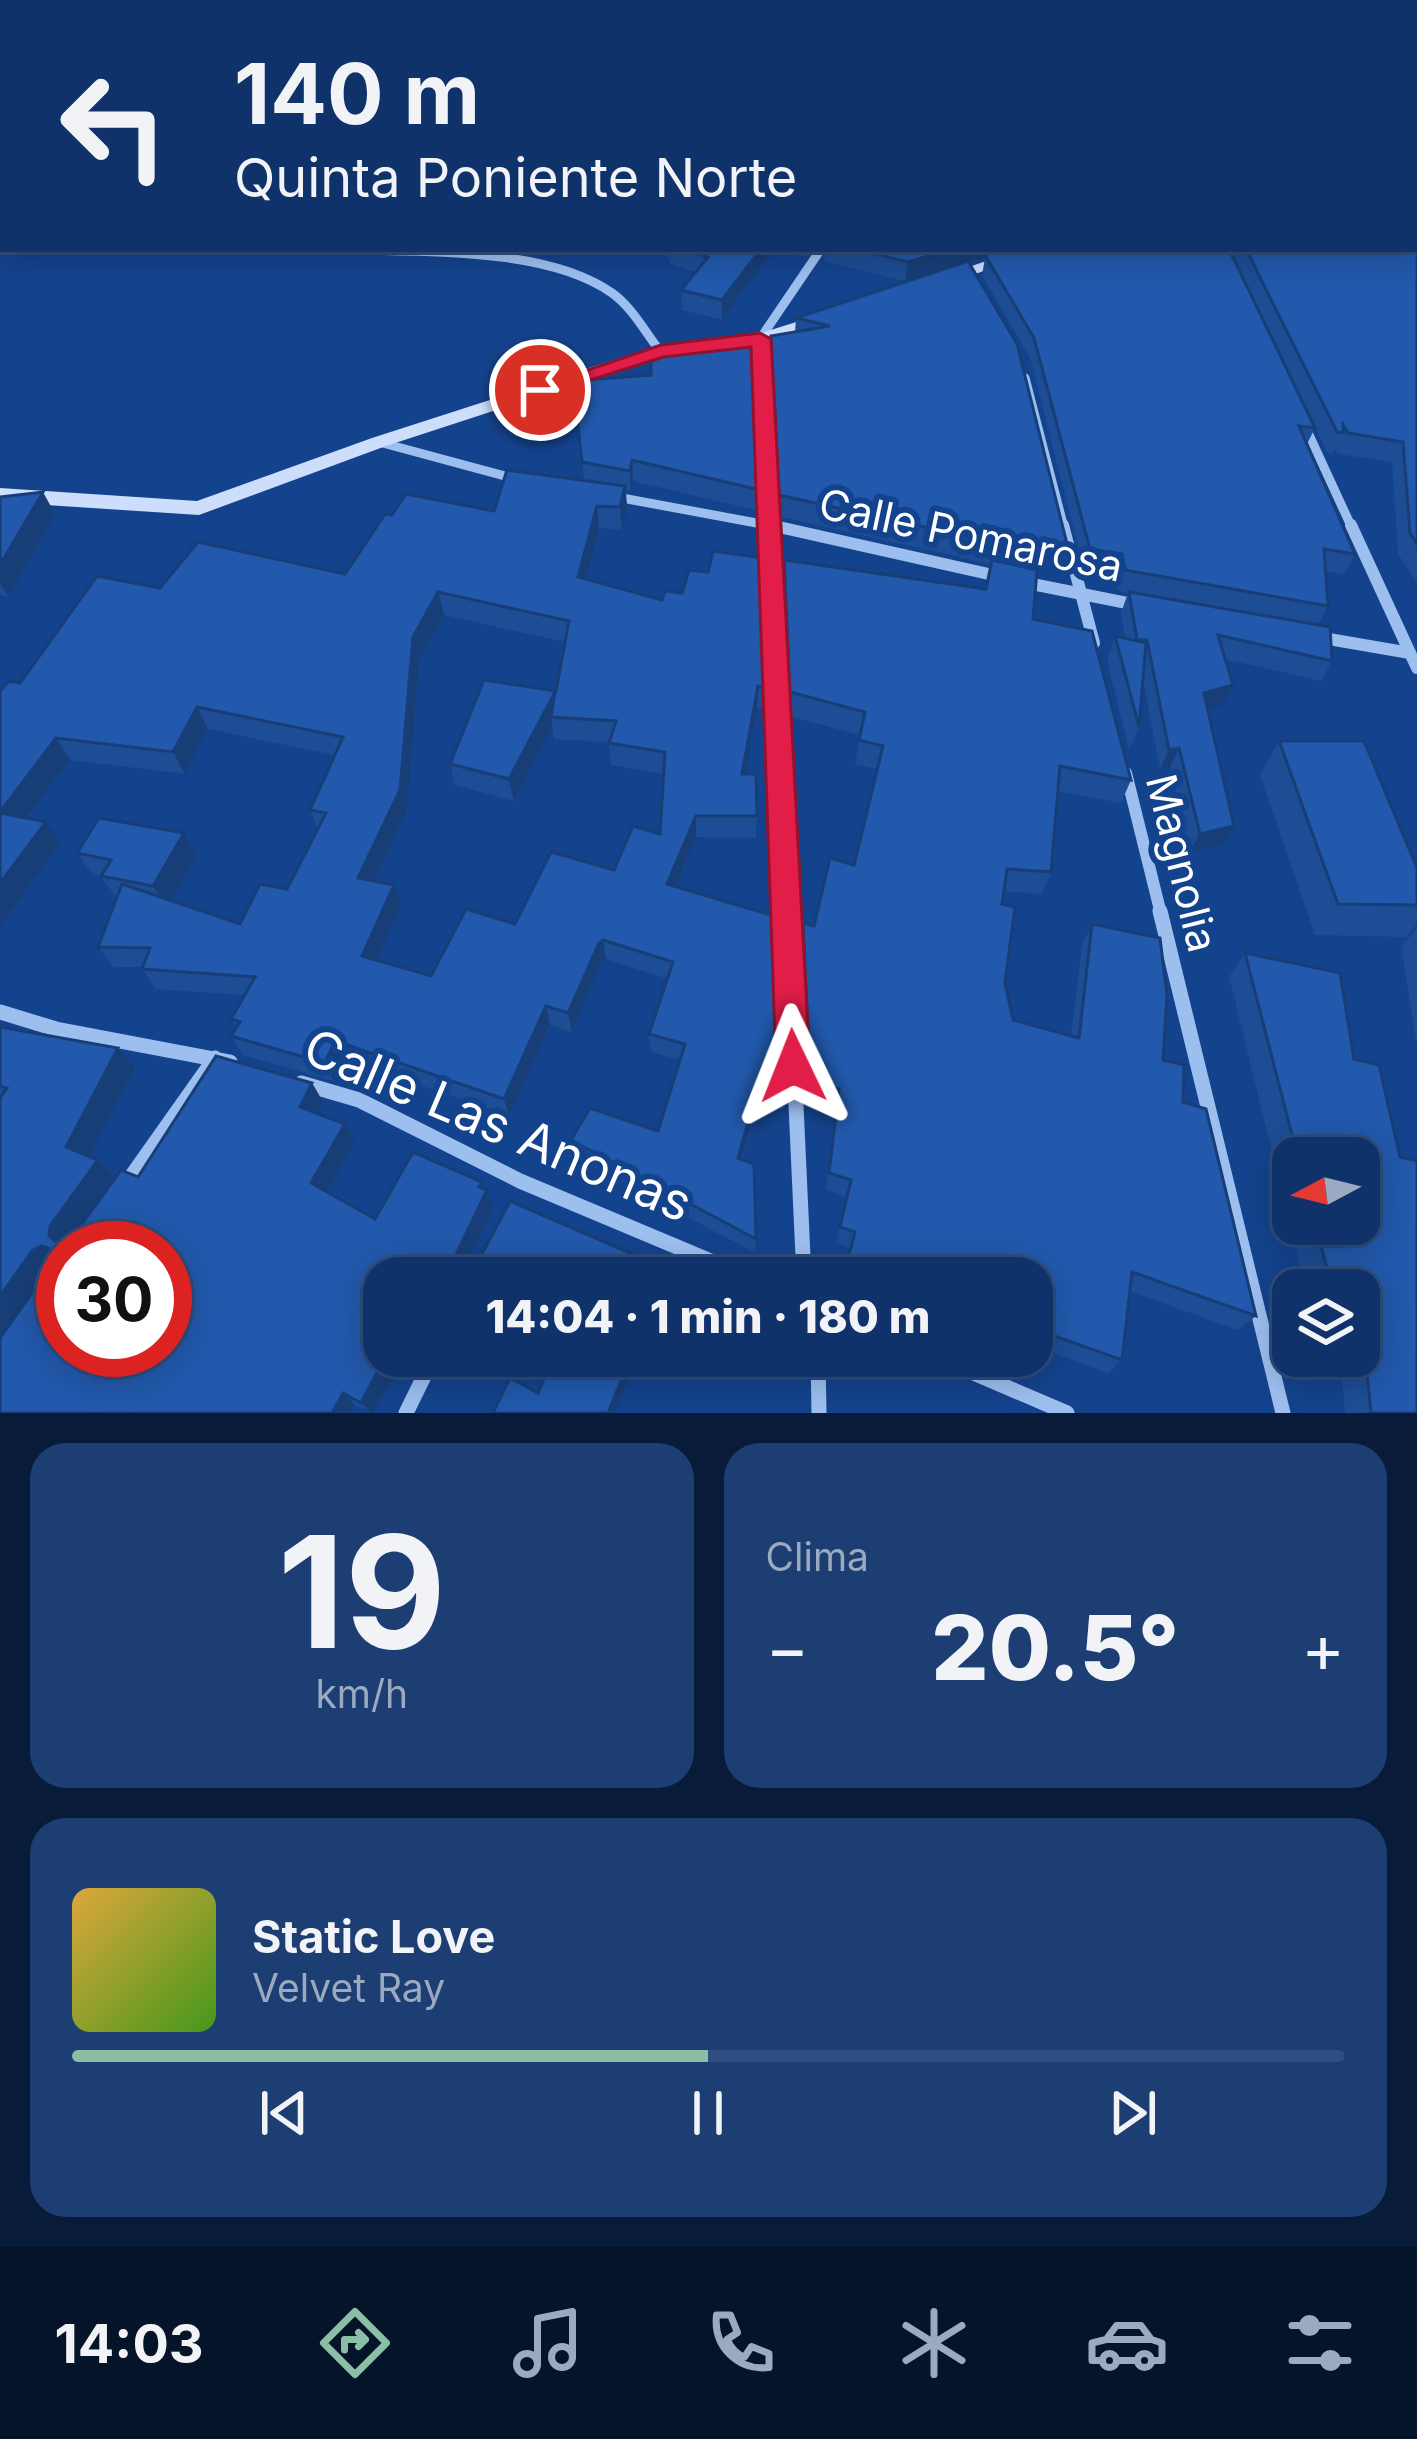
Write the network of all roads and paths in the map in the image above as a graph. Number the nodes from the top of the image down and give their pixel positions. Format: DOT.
graph roads {
  1 [pos="377,252"];
  2 [pos="819,252"];
  3 [pos="1030,252"];
  4 [pos="927,285"];
  5 [pos="844,312"];
  6 [pos="760,339"];
  7 [pos="661,351"];
  8 [pos="1021,361"];
  9 [pos="1302,419"];
  10 [pos="379,442"];
  11 [pos="529,482"];
  12 [pos="595,493"];
  13 [pos="0,495"];
  14 [pos="771,525"];
  15 [pos="1082,595"];
  16 [pos="1153,608"];
  17 [pos="1293,633"];
  18 [pos="1410,653"];
  19 [pos="1099,664"];
  20 [pos="1417,668"];
  21 [pos="1121,754"];
  22 [pos="0,1012"];
  23 [pos="215,1058"];
  24 [pos="256,1070"];
  25 [pos="277,1076"];
  26 [pos="520,1181"];
  27 [pos="510,1201"];
  28 [pos="107,1210"];
  29 [pos="701,1257"];
  30 [pos="803,1257"];
  31 [pos="424,1377"];
  32 [pos="822,1377"];
  33 [pos="983,1377"];
  34 [pos="406,1413"];
  35 [pos="819,1413"];
  36 [pos="1067,1413"];
  37 [pos="1283,1413"];
  1 -- 7 [label="street"];
  2 -- 6 [label="street"];
  3 -- 4 [label="street"];
  5 -- 6 [label="street"];
  6 -- 7 [label="street"];
  6 -- 14 [label="street"];
  7 -- 10 [label="street"];
  8 -- 15 [label="street"];
  9 -- 18 [label="street"];
  10 -- 11 [label="street"];
  10 -- 13 [label="street"];
  12 -- 14 [label="street, Calle Pomarosa"];
  14 -- 15 [label="street, Calle Pomarosa"];
  14 -- 30 [label="street"];
  15 -- 16 [label="street, Calle Pomarosa"];
  15 -- 19 [label="street"];
  17 -- 18 [label="street"];
  18 -- 20 [label="street"];
  21 -- 37 [label="street, Magnolia"];
  22 -- 23 [label="street, Calle Las Anonas"];
  23 -- 24 [label="street, Calle Las Anonas"];
  23 -- 28 [label="street"];
  25 -- 26 [label="street, Calle Las Anonas"];
  26 -- 27 [label="street"];
  26 -- 29 [label="street, Calle Las Anonas"];
  31 -- 34 [label="street"];
  32 -- 35 [label="street"];
  33 -- 36 [label="street"];
}
